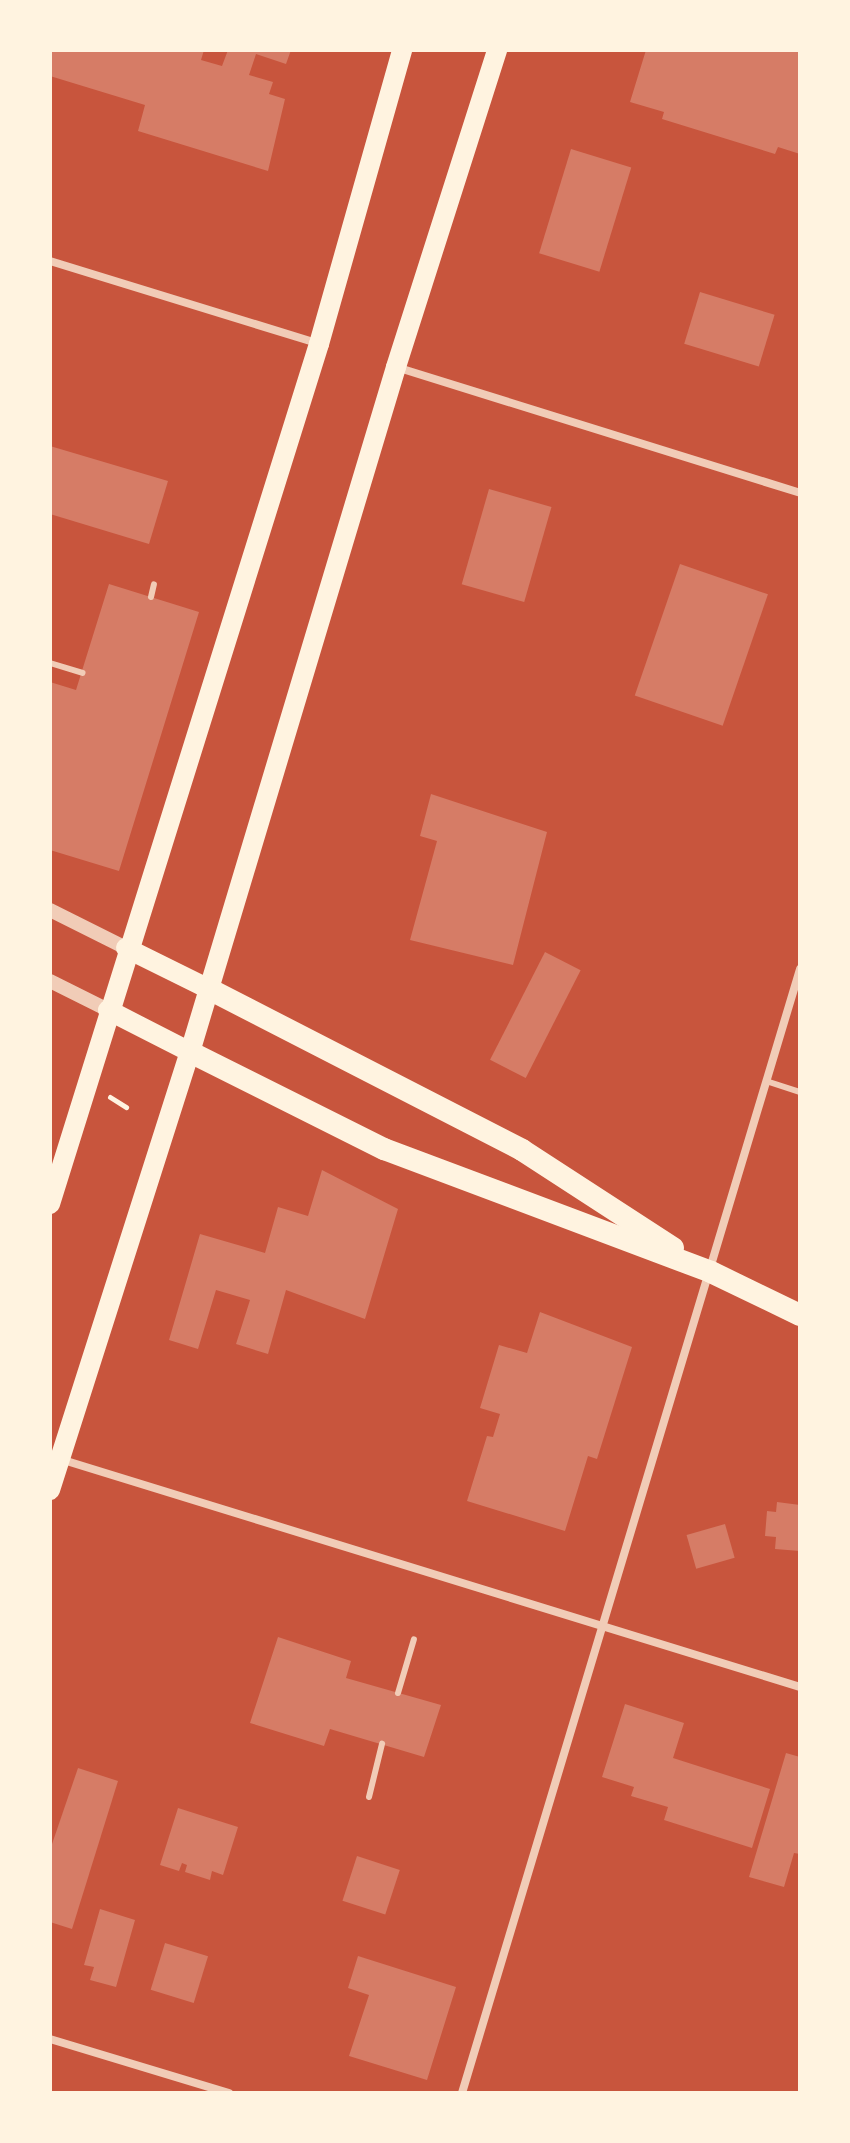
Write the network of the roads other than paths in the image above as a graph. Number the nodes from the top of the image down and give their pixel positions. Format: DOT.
graph roads {
  1 [pos="402,50"];
  2 [pos="497,50"];
  3 [pos="50,261"];
  4 [pos="319,344"];
  5 [pos="396,367"];
  6 [pos="800,493"];
  7 [pos="154,584"];
  8 [pos="151,597"];
  9 [pos="50,663"];
  10 [pos="82,673"];
  11 [pos="50,910"];
  12 [pos="126,948"];
  13 [pos="800,969"];
  14 [pos="50,981"];
  15 [pos="209,989"];
  16 [pos="108,1010"];
  17 [pos="190,1052"];
  18 [pos="766,1081"];
  19 [pos="800,1092"];
  20 [pos="50,1204"];
  21 [pos="711,1272"];
  22 [pos="800,1315"];
  23 [pos="60,1459"];
  24 [pos="50,1490"];
  25 [pos="605,1626"];
  26 [pos="414,1639"];
  27 [pos="800,1687"];
  28 [pos="398,1693"];
  29 [pos="382,1744"];
  30 [pos="369,1797"];
  31 [pos="50,2039"];
  32 [pos="229,2093"];
  33 [pos="462,2093"];
  1 -- 4 [label="main road"];
  2 -- 5 [label="main road"];
  3 -- 4 [label="street"];
  4 -- 12 [label="main road"];
  5 -- 6 [label="street"];
  5 -- 15 [label="main road"];
  7 -- 8 [label="lane"];
  9 -- 10 [label="lane"];
  11 -- 12 [label="street"];
  12 -- 15 [label="main road"];
  12 -- 16 [label="main road"];
  13 -- 18 [label="street"];
  14 -- 16 [label="street"];
  15 -- 17 [label="main road"];
  15 -- 21 [label="highway"];
  16 -- 17 [label="main road"];
  16 -- 20 [label="main road"];
  17 -- 21 [label="highway"];
  17 -- 23 [label="main road"];
  18 -- 19 [label="lane"];
  18 -- 21 [label="street"];
  21 -- 22 [label="highway"];
  21 -- 25 [label="street"];
  23 -- 24 [label="main road"];
  23 -- 25 [label="street"];
  25 -- 27 [label="street"];
  25 -- 33 [label="street"];
  26 -- 28 [label="lane"];
  29 -- 30 [label="lane"];
  31 -- 32 [label="street"];
}
